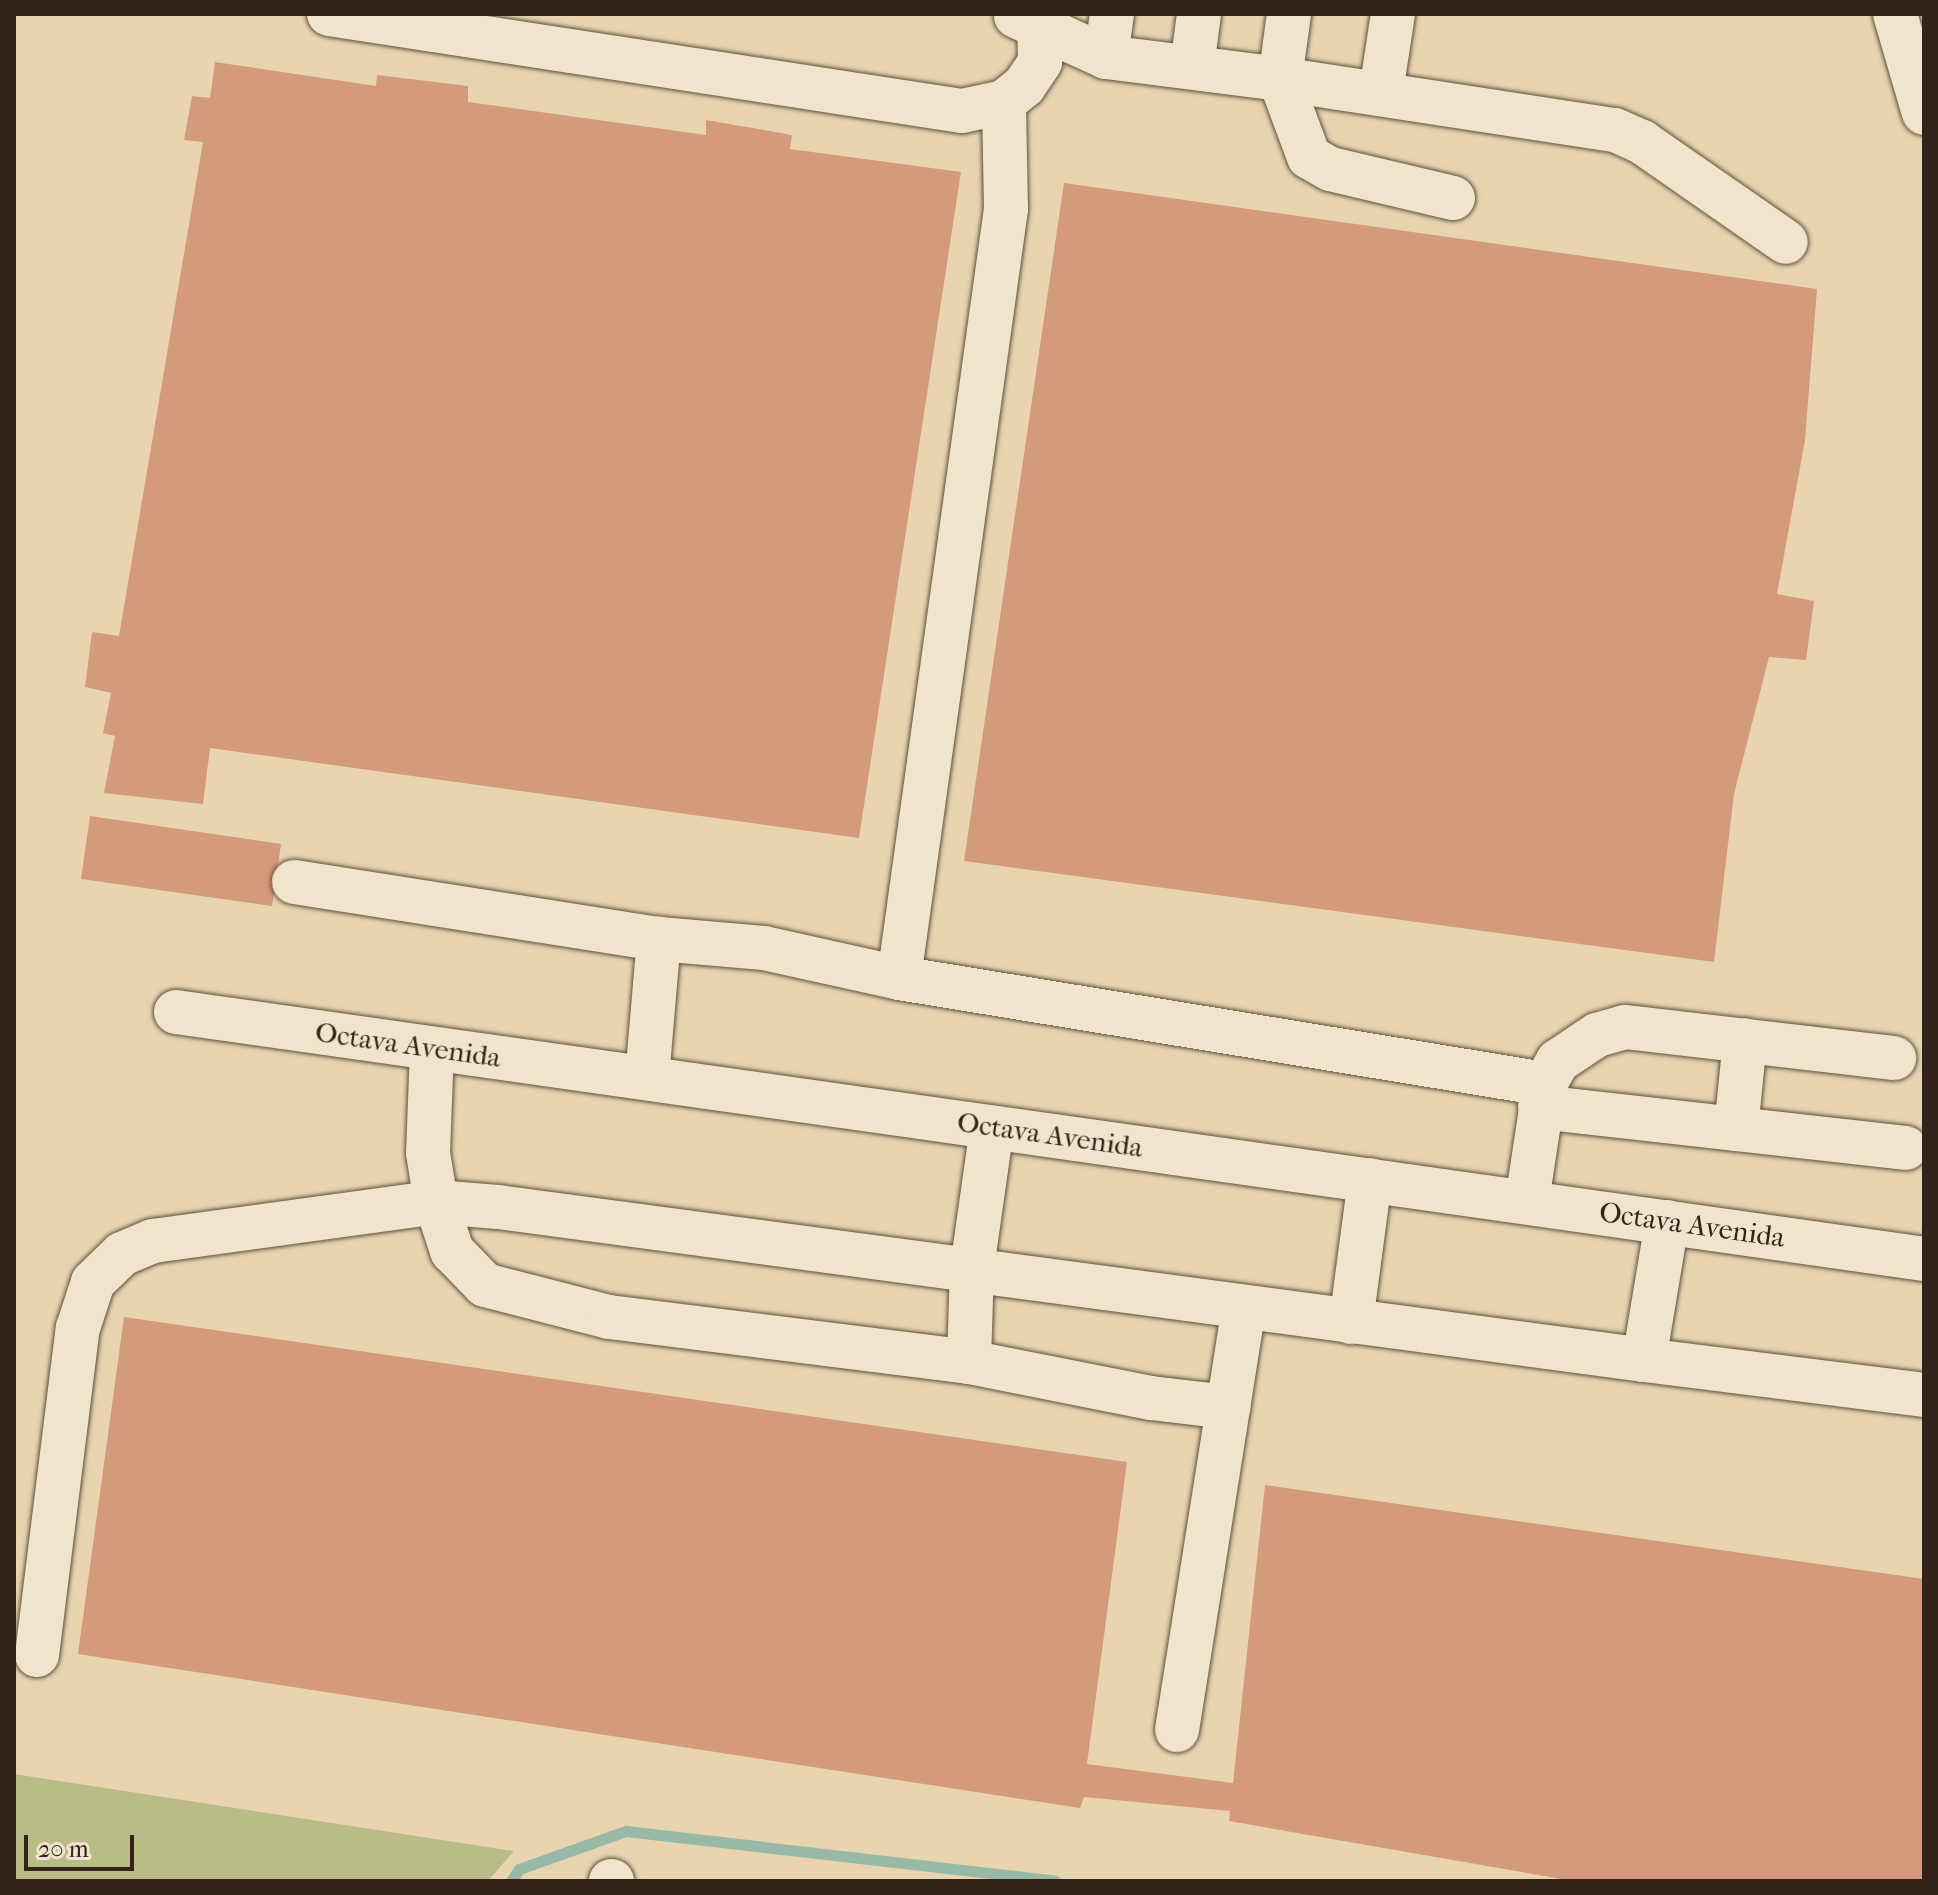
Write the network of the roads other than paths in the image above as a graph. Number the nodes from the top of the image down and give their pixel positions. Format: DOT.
graph roads {
  1 [pos="329,14"];
  2 [pos="1112,14"];
  3 [pos="1199,14"];
  4 [pos="1289,14"];
  5 [pos="1393,14"];
  6 [pos="1895,14"];
  7 [pos="1030,18"];
  8 [pos="1106,57"];
  9 [pos="1192,67"];
  10 [pos="1280,79"];
  11 [pos="1381,92"];
  12 [pos="1004,102"];
  13 [pos="1924,113"];
  14 [pos="1453,198"];
  15 [pos="1786,242"];
  16 [pos="294,882"];
  17 [pos="659,939"];
  18 [pos="899,978"];
  19 [pos="176,1012"];
  20 [pos="1745,1040"];
  21 [pos="432,1049"];
  22 [pos="1894,1058"];
  23 [pos="647,1078"];
  24 [pos="1542,1096"];
  25 [pos="992,1127"];
  26 [pos="1736,1129"];
  27 [pos="1906,1148"];
  28 [pos="1370,1180"];
  29 [pos="1527,1201"];
  30 [pos="436,1202"];
  31 [pos="1667,1222"];
  32 [pos="1924,1259"];
  33 [pos="972,1268"];
  34 [pos="1244,1308"];
  35 [pos="1351,1322"];
  36 [pos="1644,1360"];
  37 [pos="969,1362"];
  38 [pos="1924,1395"];
  39 [pos="1228,1407"];
  40 [pos="37,1655"];
  41 [pos="1177,1730"];
  1 -- 12 [label="street"];
  2 -- 8 [label="street"];
  3 -- 9 [label="street"];
  4 -- 10 [label="street"];
  5 -- 11 [label="street"];
  6 -- 13 [label="street"];
  7 -- 8 [label="street"];
  7 -- 12 [label="street"];
  8 -- 9 [label="street"];
  9 -- 10 [label="street"];
  10 -- 11 [label="street"];
  10 -- 14 [label="street"];
  11 -- 15 [label="street"];
  12 -- 18 [label="street"];
  16 -- 17 [label="street"];
  17 -- 18 [label="street"];
  17 -- 23 [label="street"];
  18 -- 24 [label="street"];
  19 -- 21 [label="street, Octava Avenida"];
  20 -- 22 [label="street"];
  20 -- 24 [label="street"];
  20 -- 26 [label="street"];
  21 -- 23 [label="street, Octava Avenida"];
  21 -- 30 [label="street"];
  23 -- 25 [label="street, Octava Avenida"];
  24 -- 26 [label="street"];
  24 -- 29 [label="street"];
  25 -- 28 [label="street, Octava Avenida"];
  25 -- 33 [label="street"];
  26 -- 27 [label="street"];
  28 -- 29 [label="street, Octava Avenida"];
  28 -- 35 [label="street"];
  29 -- 31 [label="street, Octava Avenida"];
  30 -- 33 [label="street"];
  30 -- 37 [label="street"];
  30 -- 40 [label="street"];
  31 -- 32 [label="street, Octava Avenida"];
  31 -- 36 [label="street"];
  33 -- 34 [label="street"];
  33 -- 37 [label="street"];
  34 -- 35 [label="street"];
  34 -- 39 [label="street"];
  35 -- 36 [label="street"];
  36 -- 38 [label="street"];
  37 -- 39 [label="street"];
  39 -- 41 [label="street"];
}
